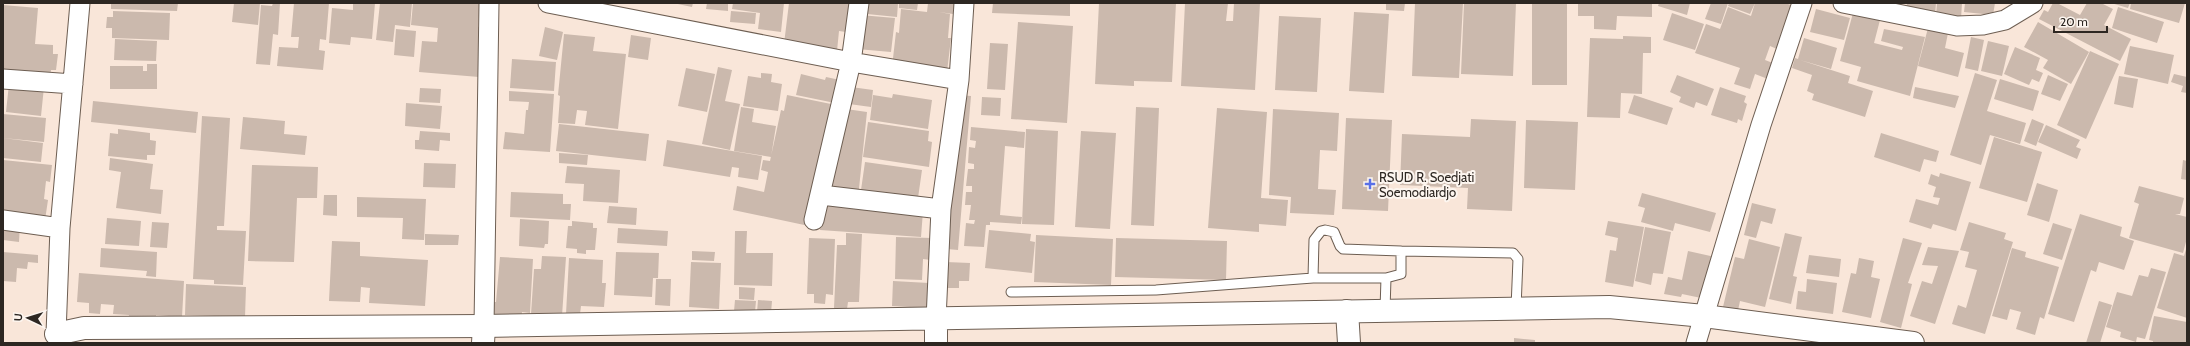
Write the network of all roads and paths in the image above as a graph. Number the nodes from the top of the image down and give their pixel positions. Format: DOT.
graph roads {
  1 [pos="80,3"];
  2 [pos="489,3"];
  3 [pos="548,3"];
  4 [pos="859,3"];
  5 [pos="964,3"];
  6 [pos="1802,3"];
  7 [pos="1843,3"];
  8 [pos="2033,3"];
  9 [pos="605,9"];
  10 [pos="852,62"];
  11 [pos="3,78"];
  12 [pos="959,80"];
  13 [pos="73,84"];
  14 [pos="821,195"];
  15 [pos="941,209"];
  16 [pos="3,220"];
  17 [pos="814,220"];
  18 [pos="60,228"];
  19 [pos="1401,252"];
  20 [pos="1313,278"];
  21 [pos="1386,278"];
  22 [pos="1011,292"];
  23 [pos="1516,308"];
  24 [pos="1385,310"];
  25 [pos="1347,311"];
  26 [pos="1704,316"];
  27 [pos="936,320"];
  28 [pos="484,335"];
  29 [pos="55,339"];
  30 [pos="936,343"];
  31 [pos="1349,343"];
  32 [pos="1696,343"];
  33 [pos="1913,343"];
  1 -- 13 [label="street"];
  2 -- 28 [label="street"];
  3 -- 9 [label="street"];
  4 -- 10 [label="street"];
  5 -- 12 [label="street"];
  6 -- 26 [label="street"];
  7 -- 8 [label="street"];
  9 -- 10 [label="street"];
  10 -- 12 [label="street"];
  10 -- 14 [label="street"];
  11 -- 13 [label="street"];
  12 -- 15 [label="street"];
  13 -- 18 [label="street"];
  14 -- 15 [label="street"];
  14 -- 17 [label="street"];
  15 -- 27 [label="street"];
  16 -- 18 [label="street"];
  18 -- 29 [label="street"];
  19 -- 20 [label="lane"];
  19 -- 21 [label="lane"];
  19 -- 23 [label="lane"];
  20 -- 21 [label="lane"];
  20 -- 22 [label="lane"];
  21 -- 24 [label="lane"];
  23 -- 24 [label="main road"];
  23 -- 26 [label="main road"];
  24 -- 25 [label="main road"];
  25 -- 27 [label="main road"];
  25 -- 31 [label="main road"];
  26 -- 32 [label="street"];
  26 -- 33 [label="main road"];
  27 -- 28 [label="main road"];
  27 -- 30 [label="main road"];
  28 -- 29 [label="main road"];
}
